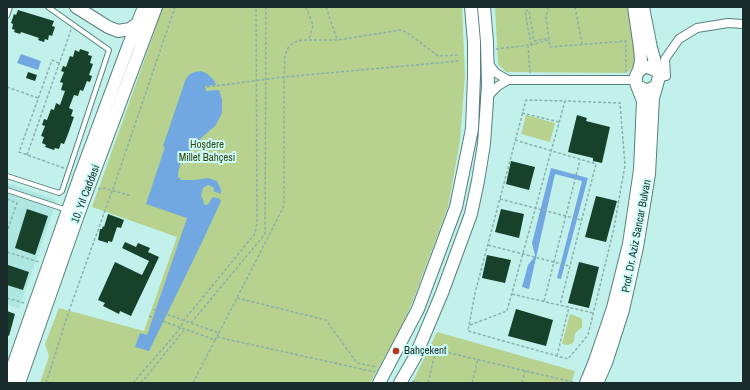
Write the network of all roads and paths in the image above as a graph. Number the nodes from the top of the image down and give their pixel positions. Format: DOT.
graph roads {
  1 [pos="10,7"];
  2 [pos="48,7"];
  3 [pos="76,7"];
  4 [pos="144,7"];
  5 [pos="156,7"];
  6 [pos="175,7"];
  7 [pos="256,7"];
  8 [pos="266,7"];
  9 [pos="306,7"];
  10 [pos="326,7"];
  11 [pos="471,7"];
  12 [pos="484,7"];
  13 [pos="548,7"];
  14 [pos="575,7"];
  15 [pos="634,7"];
  16 [pos="643,7"];
  17 [pos="7,16"];
  18 [pos="137,24"];
  19 [pos="743,24"];
  20 [pos="72,25"];
  21 [pos="108,28"];
  22 [pos="549,39"];
  23 [pos="309,40"];
  24 [pos="337,40"];
  25 [pos="582,44"];
  26 [pos="529,45"];
  27 [pos="494,46"];
  28 [pos="128,48"];
  29 [pos="459,55"];
  30 [pos="459,61"];
  31 [pos="59,63"];
  32 [pos="488,63"];
  33 [pos="284,76"];
  34 [pos="658,78"];
  35 [pos="266,79"];
  36 [pos="635,79"];
  37 [pos="256,80"];
  38 [pos="508,80"];
  39 [pos="530,80"];
  40 [pos="7,87"];
  41 [pos="207,87"];
  42 [pos="488,97"];
  43 [pos="38,98"];
  44 [pos="564,101"];
  45 [pos="522,113"];
  46 [pos="559,122"];
  47 [pos="515,140"];
  48 [pos="551,150"];
  49 [pos="27,155"];
  50 [pos="580,159"];
  51 [pos="69,169"];
  52 [pos="7,176"];
  53 [pos="7,190"];
  54 [pos="87,190"];
  55 [pos="113,190"];
  56 [pos="131,196"];
  57 [pos="7,199"];
  58 [pos="500,199"];
  59 [pos="535,208"];
  60 [pos="73,212"];
  61 [pos="566,216"];
  62 [pos="581,220"];
  63 [pos="8,228"];
  64 [pos="7,232"];
  65 [pos="488,246"];
  66 [pos="7,252"];
  67 [pos="523,255"];
  68 [pos="554,262"];
  69 [pos="49,265"];
  70 [pos="570,266"];
  71 [pos="512,294"];
  72 [pos="7,298"];
  73 [pos="237,298"];
  74 [pos="544,301"];
  75 [pos="38,302"];
  76 [pos="560,305"];
  77 [pos="569,307"];
  78 [pos="152,309"];
  79 [pos="593,313"];
  80 [pos="149,316"];
  81 [pos="184,320"];
  82 [pos="191,323"];
  83 [pos="470,325"];
  84 [pos="180,327"];
  85 [pos="185,329"];
  86 [pos="219,333"];
  87 [pos="217,337"];
  88 [pos="215,340"];
  89 [pos="428,347"];
  90 [pos="436,349"];
  91 [pos="557,356"];
  92 [pos="478,359"];
  93 [pos="525,371"];
  94 [pos="379,377"];
  95 [pos="8,383"];
  96 [pos="19,383"];
  97 [pos="46,383"];
  98 [pos="133,383"];
  99 [pos="140,383"];
  100 [pos="193,383"];
  101 [pos="400,383"];
  102 [pos="428,383"];
  103 [pos="472,383"];
  104 [pos="522,383"];
  105 [pos="577,383"];
  106 [pos="586,383"];
  107 [pos="597,383"];
  1 -- 17 [label="lane"];
  2 -- 20 [label="lane"];
  3 -- 21 [label="street"];
  4 -- 18 [label="street, 10. Yıl Caddesi"];
  5 -- 54 [label="street, 10. Yıl Caddesi"];
  6 -- 55 [label="path"];
  7 -- 37 [label="path"];
  8 -- 35 [label="path"];
  9 -- 23 [label="path"];
  10 -- 24 [label="path"];
  11 -- 94 [label="street"];
  12 -- 32 [label="street"];
  13 -- 22 [label="path"];
  14 -- 25 [label="path"];
  15 -- 36 [label="street, Prof. Dr. Aziz Sancar Bulvarı"];
  16 -- 34 [label="street, Prof. Dr. Aziz Sancar Bulvarı"];
  18 -- 21 [label="street"];
  18 -- 28 [label="street, 10. Yıl Caddesi"];
  19 -- 34 [label="street"];
  20 -- 31 [label="path"];
  20 -- 51 [label="lane"];
  21 -- 28 [label="street"];
  22 -- 25 [label="path"];
  22 -- 26 [label="path"];
  22 -- 26 [label="path"];
  23 -- 24 [label="path"];
  23 -- 33 [label="path"];
  24 -- 29 [label="path"];
  25 -- 36 [label="path"];
  26 -- 27 [label="path"];
  26 -- 39 [label="path"];
  28 -- 60 [label="street, 10. Yıl Caddesi"];
  30 -- 33 [label="path"];
  31 -- 43 [label="path"];
  31 -- 49 [label="path"];
  32 -- 38 [label="street"];
  32 -- 42 [label="street"];
  33 -- 35 [label="path"];
  33 -- 73 [label="path"];
  34 -- 36 [label="street"];
  34 -- 36 [label="street"];
  34 -- 107 [label="street, Prof. Dr. Aziz Sancar Bulvarı"];
  35 -- 37 [label="path"];
  35 -- 82 [label="path"];
  36 -- 39 [label="street"];
  36 -- 106 [label="street, Prof. Dr. Aziz Sancar Bulvarı"];
  37 -- 41 [label="path"];
  37 -- 81 [label="path"];
  38 -- 39 [label="street"];
  38 -- 42 [label="street"];
  40 -- 43 [label="path"];
  42 -- 101 [label="street"];
  43 -- 49 [label="path"];
  44 -- 45 [label="path"];
  44 -- 46 [label="path"];
  44 -- 79 [label="path"];
  45 -- 46 [label="path"];
  45 -- 47 [label="path"];
  46 -- 48 [label="path"];
  47 -- 48 [label="path"];
  47 -- 58 [label="path"];
  48 -- 50 [label="path"];
  48 -- 59 [label="path"];
  49 -- 51 [label="path"];
  50 -- 61 [label="path"];
  50 -- 62 [label="path"];
  51 -- 52 [label="lane"];
  53 -- 60 [label="lane"];
  54 -- 55 [label="path"];
  54 -- 60 [label="street, 10. Yıl Caddesi"];
  55 -- 56 [label="path"];
  55 -- 97 [label="path"];
  57 -- 63 [label="path"];
  58 -- 59 [label="path"];
  58 -- 65 [label="path"];
  59 -- 61 [label="path"];
  59 -- 67 [label="path"];
  60 -- 69 [label="street, 10. Yıl Caddesi"];
  60 -- 75 [label="street, 10. Yıl Caddesi"];
  61 -- 62 [label="path"];
  61 -- 68 [label="path"];
  62 -- 70 [label="path"];
  63 -- 64 [label="path"];
  65 -- 67 [label="path"];
  65 -- 83 [label="path"];
  66 -- 69 [label="path"];
  67 -- 68 [label="path"];
  67 -- 71 [label="path"];
  68 -- 70 [label="path"];
  68 -- 74 [label="path"];
  69 -- 75 [label="street, 10. Yıl Caddesi"];
  70 -- 76 [label="path"];
  71 -- 74 [label="path"];
  71 -- 83 [label="path"];
  72 -- 75 [label="path"];
  73 -- 86 [label="path"];
  73 -- 94 [label="path"];
  74 -- 76 [label="path"];
  75 -- 95 [label="street, 10. Yıl Caddesi"];
  75 -- 96 [label="street, 10. Yıl Caddesi"];
  76 -- 77 [label="path"];
  77 -- 79 [label="path"];
  77 -- 91 [label="path"];
  78 -- 81 [label="path"];
  79 -- 91 [label="path"];
  80 -- 84 [label="path"];
  81 -- 82 [label="path"];
  81 -- 84 [label="path"];
  82 -- 86 [label="path"];
  83 -- 91 [label="path"];
  84 -- 85 [label="path"];
  84 -- 98 [label="path"];
  85 -- 88 [label="path"];
  85 -- 99 [label="path"];
  86 -- 87 [label="path"];
  87 -- 88 [label="path"];
  87 -- 94 [label="path"];
  88 -- 100 [label="path"];
  89 -- 90 [label="path"];
  90 -- 92 [label="path"];
  90 -- 102 [label="path"];
  92 -- 93 [label="path"];
  92 -- 103 [label="path"];
  93 -- 104 [label="path"];
  93 -- 105 [label="path"];
}
